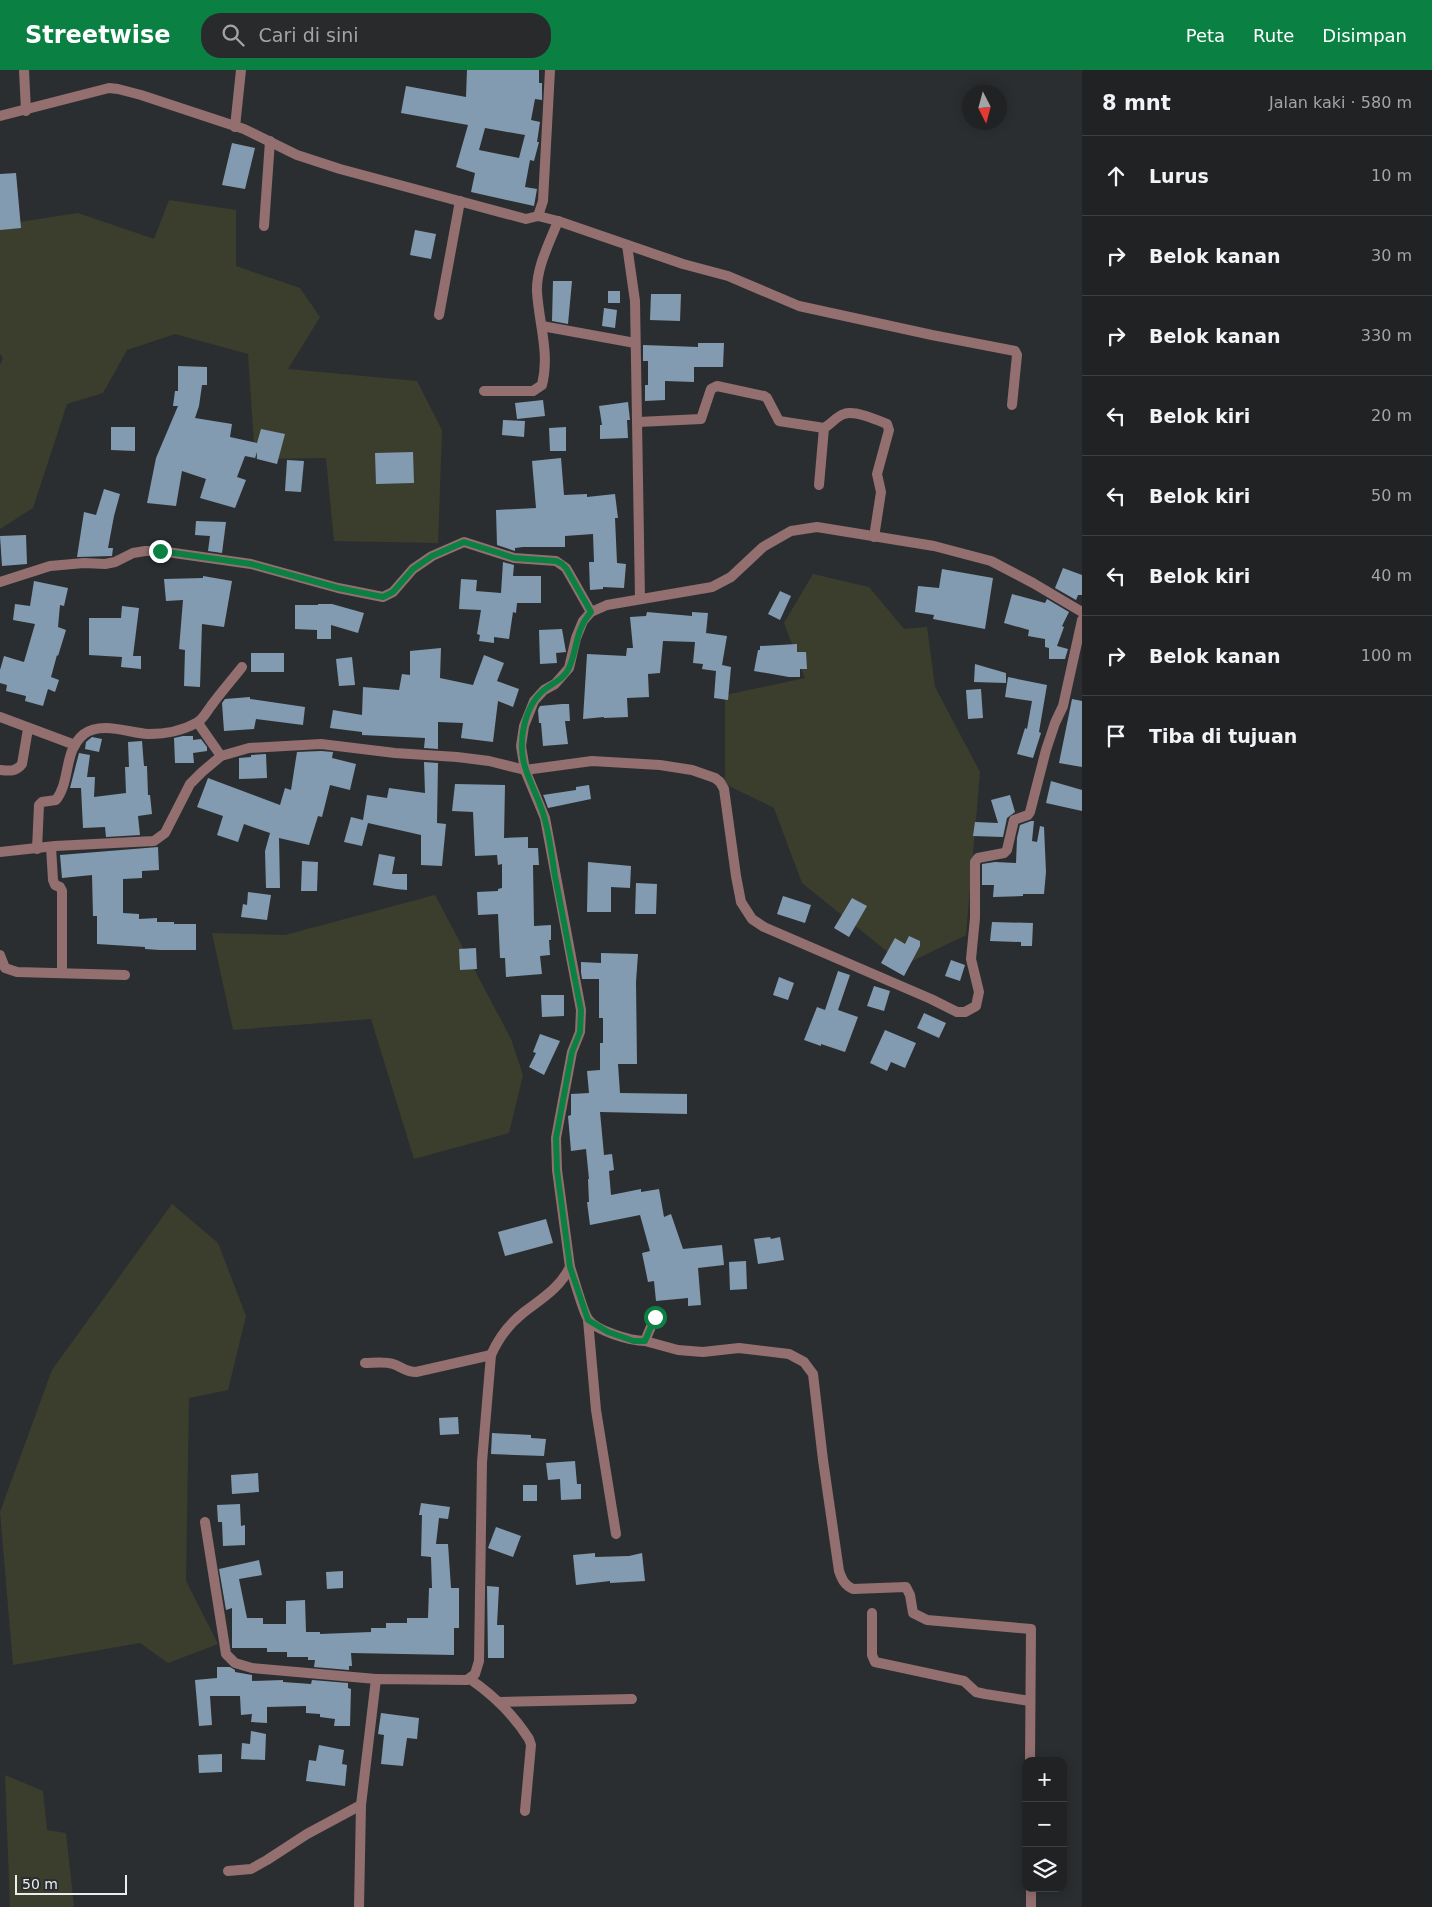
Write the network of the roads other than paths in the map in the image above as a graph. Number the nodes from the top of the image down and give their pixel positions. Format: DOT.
graph roads {
  1 [pos="24,70"];
  2 [pos="241,70"];
  3 [pos="550,70"];
  4 [pos="26,111"];
  5 [pos="0,116"];
  6 [pos="235,127"];
  7 [pos="270,141"];
  8 [pos="460,201"];
  9 [pos="538,216"];
  10 [pos="558,221"];
  11 [pos="264,226"];
  12 [pos="627,245"];
  13 [pos="439,315"];
  14 [pos="542,326"];
  15 [pos="635,344"];
  16 [pos="484,391"];
  17 [pos="1012,405"];
  18 [pos="638,422"];
  19 [pos="824,428"];
  20 [pos="820,485"];
  21 [pos="874,537"];
  22 [pos="0,582"];
  23 [pos="640,599"];
  24 [pos="591,612"];
  25 [pos="1082,612"];
  26 [pos="1082,620"];
  27 [pos="242,667"];
  28 [pos="0,717"];
  29 [pos="198,723"];
  30 [pos="28,729"];
  31 [pos="74,745"];
  32 [pos="221,756"];
  33 [pos="0,770"];
  34 [pos="525,770"];
  35 [pos="51,846"];
  36 [pos="37,849"];
  37 [pos="0,852"];
  38 [pos="0,954"];
  39 [pos="62,973"];
  40 [pos="125,975"];
  41 [pos="570,1267"];
  42 [pos="655,1317"];
  43 [pos="588,1320"];
  44 [pos="645,1341"];
  45 [pos="491,1355"];
  46 [pos="364,1363"];
  47 [pos="205,1522"];
  48 [pos="616,1534"];
  49 [pos="872,1613"];
  50 [pos="376,1679"];
  51 [pos="470,1679"];
  52 [pos="632,1699"];
  53 [pos="498,1702"];
  54 [pos="1030,1702"];
  55 [pos="1030,1757"];
  56 [pos="361,1805"];
  57 [pos="525,1811"];
  58 [pos="228,1871"];
  59 [pos="1031,1892"];
  60 [pos="359,1907"];
  61 [pos="1031,1907"];
  1 -- 4 [label="street"];
  2 -- 6 [label="street"];
  3 -- 9 [label="street"];
  4 -- 5 [label="street"];
  4 -- 6 [label="street"];
  6 -- 7 [label="street"];
  7 -- 8 [label="street"];
  7 -- 11 [label="street"];
  8 -- 9 [label="street"];
  8 -- 13 [label="street"];
  9 -- 10 [label="street"];
  10 -- 12 [label="street"];
  10 -- 14 [label="street"];
  12 -- 15 [label="street"];
  12 -- 17 [label="street"];
  14 -- 15 [label="street"];
  14 -- 16 [label="street"];
  15 -- 18 [label="street"];
  18 -- 19 [label="street"];
  18 -- 23 [label="street"];
  19 -- 20 [label="street"];
  19 -- 21 [label="street"];
  21 -- 23 [label="street"];
  21 -- 25 [label="street"];
  22 -- 24 [label="street"];
  23 -- 24 [label="street"];
  24 -- 34 [label="street"];
  26 -- 34 [label="street"];
  27 -- 29 [label="street"];
  28 -- 30 [label="street"];
  29 -- 31 [label="street"];
  29 -- 32 [label="street"];
  30 -- 31 [label="street"];
  30 -- 33 [label="street"];
  31 -- 36 [label="street"];
  32 -- 34 [label="street"];
  32 -- 35 [label="street"];
  34 -- 41 [label="street"];
  35 -- 36 [label="street"];
  35 -- 39 [label="street"];
  36 -- 37 [label="street"];
  38 -- 39 [label="street"];
  39 -- 40 [label="street"];
  41 -- 43 [label="street"];
  41 -- 45 [label="street"];
  42 -- 44 [label="street"];
  43 -- 44 [label="street"];
  43 -- 48 [label="street"];
  44 -- 54 [label="street"];
  45 -- 46 [label="street"];
  45 -- 51 [label="street"];
  47 -- 50 [label="street"];
  49 -- 54 [label="street"];
  50 -- 51 [label="street"];
  50 -- 56 [label="street"];
  51 -- 53 [label="street"];
  52 -- 53 [label="street"];
  53 -- 57 [label="street"];
  54 -- 55 [label="street"];
  56 -- 58 [label="street"];
  56 -- 60 [label="street"];
  59 -- 61 [label="street"];
}
